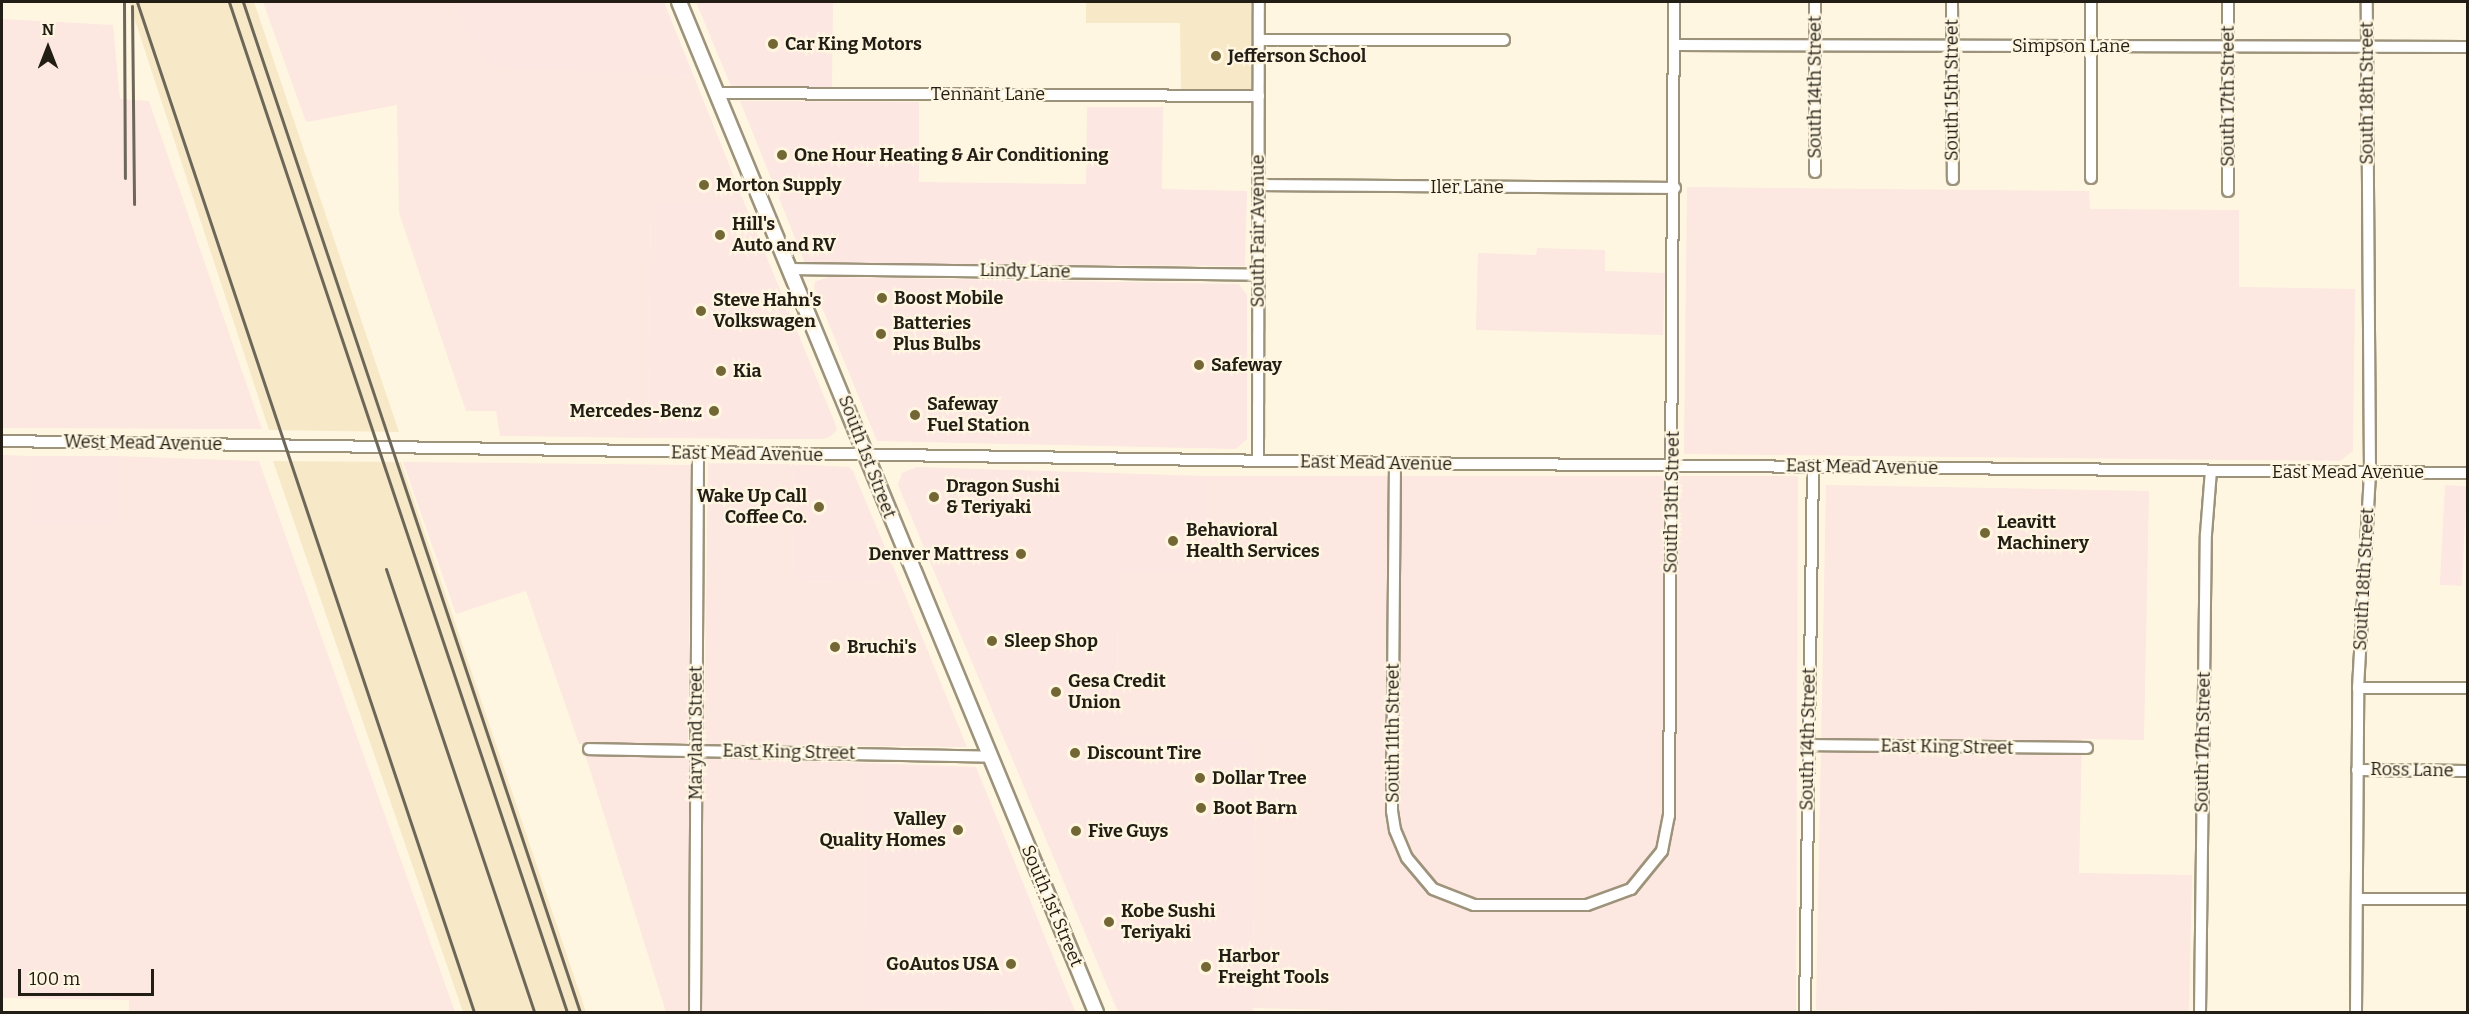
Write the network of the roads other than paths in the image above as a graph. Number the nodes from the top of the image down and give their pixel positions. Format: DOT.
graph roads {
  1 [pos="679,2"];
  2 [pos="1259,2"];
  3 [pos="1674,2"];
  4 [pos="1815,2"];
  5 [pos="1952,2"];
  6 [pos="2091,2"];
  7 [pos="2228,2"];
  8 [pos="2367,2"];
  9 [pos="1259,40"];
  10 [pos="1504,40"];
  11 [pos="1674,45"];
  12 [pos="2228,45"];
  13 [pos="1815,46"];
  14 [pos="1952,46"];
  15 [pos="2091,46"];
  16 [pos="2366,46"];
  17 [pos="2468,47"];
  18 [pos="717,93"];
  19 [pos="1259,96"];
  20 [pos="1815,172"];
  21 [pos="2091,178"];
  22 [pos="1953,179"];
  23 [pos="1259,185"];
  24 [pos="1675,188"];
  25 [pos="2228,191"];
  26 [pos="792,269"];
  27 [pos="1258,275"];
  28 [pos="2,441"];
  29 [pos="285,445"];
  30 [pos="698,453"];
  31 [pos="864,455"];
  32 [pos="1258,461"];
  33 [pos="1395,463"];
  34 [pos="1674,466"];
  35 [pos="1813,466"];
  36 [pos="2211,471"];
  37 [pos="2370,472"];
  38 [pos="2468,472"];
  39 [pos="2358,688"];
  40 [pos="2468,688"];
  41 [pos="1807,746"];
  42 [pos="2087,748"];
  43 [pos="589,749"];
  44 [pos="696,750"];
  45 [pos="990,757"];
  46 [pos="2356,770"];
  47 [pos="2468,771"];
  48 [pos="2357,899"];
  49 [pos="2468,899"];
  50 [pos="1532,906"];
  51 [pos="695,1012"];
  52 [pos="1096,1012"];
  53 [pos="1806,1012"];
  54 [pos="2200,1012"];
  55 [pos="2356,1012"];
  1 -- 18 [label="main road, South 1st Street"];
  2 -- 9 [label="street, South Fair Avenue"];
  3 -- 11 [label="street, South 13th Street"];
  4 -- 13 [label="street, South 14th Street"];
  5 -- 14 [label="street, South 15th Street"];
  6 -- 15 [label="street"];
  7 -- 12 [label="street, South 17th Street"];
  8 -- 16 [label="street, South 18th Street"];
  9 -- 10 [label="street"];
  9 -- 19 [label="street, South Fair Avenue"];
  11 -- 13 [label="street, Simpson Lane"];
  11 -- 24 [label="street, South 13th Street"];
  12 -- 15 [label="street, Simpson Lane"];
  12 -- 16 [label="street, Simpson Lane"];
  12 -- 25 [label="street, South 17th Street"];
  13 -- 14 [label="street, Simpson Lane"];
  13 -- 20 [label="street, South 14th Street"];
  14 -- 15 [label="street, Simpson Lane"];
  14 -- 22 [label="street, South 15th Street"];
  15 -- 21 [label="street"];
  16 -- 17 [label="street, Simpson Lane"];
  16 -- 37 [label="street, South 18th Street"];
  18 -- 19 [label="street, Tennant Lane"];
  18 -- 26 [label="main road, South 1st Street"];
  19 -- 23 [label="street, South Fair Avenue"];
  23 -- 24 [label="street, Iler Lane"];
  23 -- 27 [label="street, South Fair Avenue"];
  24 -- 34 [label="street, South 13th Street"];
  26 -- 27 [label="street, Lindy Lane"];
  26 -- 31 [label="main road, South 1st Street"];
  27 -- 32 [label="street, South Fair Avenue"];
  28 -- 29 [label="street, West Mead Avenue"];
  29 -- 30 [label="street, East Mead Avenue"];
  30 -- 31 [label="street, East Mead Avenue"];
  30 -- 44 [label="street, Maryland Street"];
  31 -- 32 [label="street, East Mead Avenue"];
  31 -- 45 [label="main road, South 1st Street"];
  32 -- 33 [label="street, East Mead Avenue"];
  33 -- 34 [label="street, East Mead Avenue"];
  33 -- 50 [label="street, South 11th Street"];
  34 -- 35 [label="street, East Mead Avenue"];
  34 -- 50 [label="street, South 13th Street"];
  35 -- 36 [label="street, East Mead Avenue"];
  35 -- 41 [label="street, South 14th Street"];
  36 -- 37 [label="street, East Mead Avenue"];
  36 -- 54 [label="street, South 17th Street"];
  37 -- 38 [label="street, East Mead Avenue"];
  37 -- 39 [label="street, South 18th Street"];
  39 -- 40 [label="street"];
  39 -- 46 [label="street, South 18th Street"];
  41 -- 42 [label="street, East King Street"];
  41 -- 53 [label="street, South 14th Street"];
  43 -- 44 [label="street, East King Street"];
  44 -- 45 [label="street, East King Street"];
  44 -- 51 [label="street, Maryland Street"];
  45 -- 52 [label="main road, South 1st Street"];
  46 -- 47 [label="street, Ross Lane"];
  46 -- 48 [label="street, South 18th Street"];
  48 -- 49 [label="street"];
  48 -- 55 [label="street, South 18th Street"];
}
